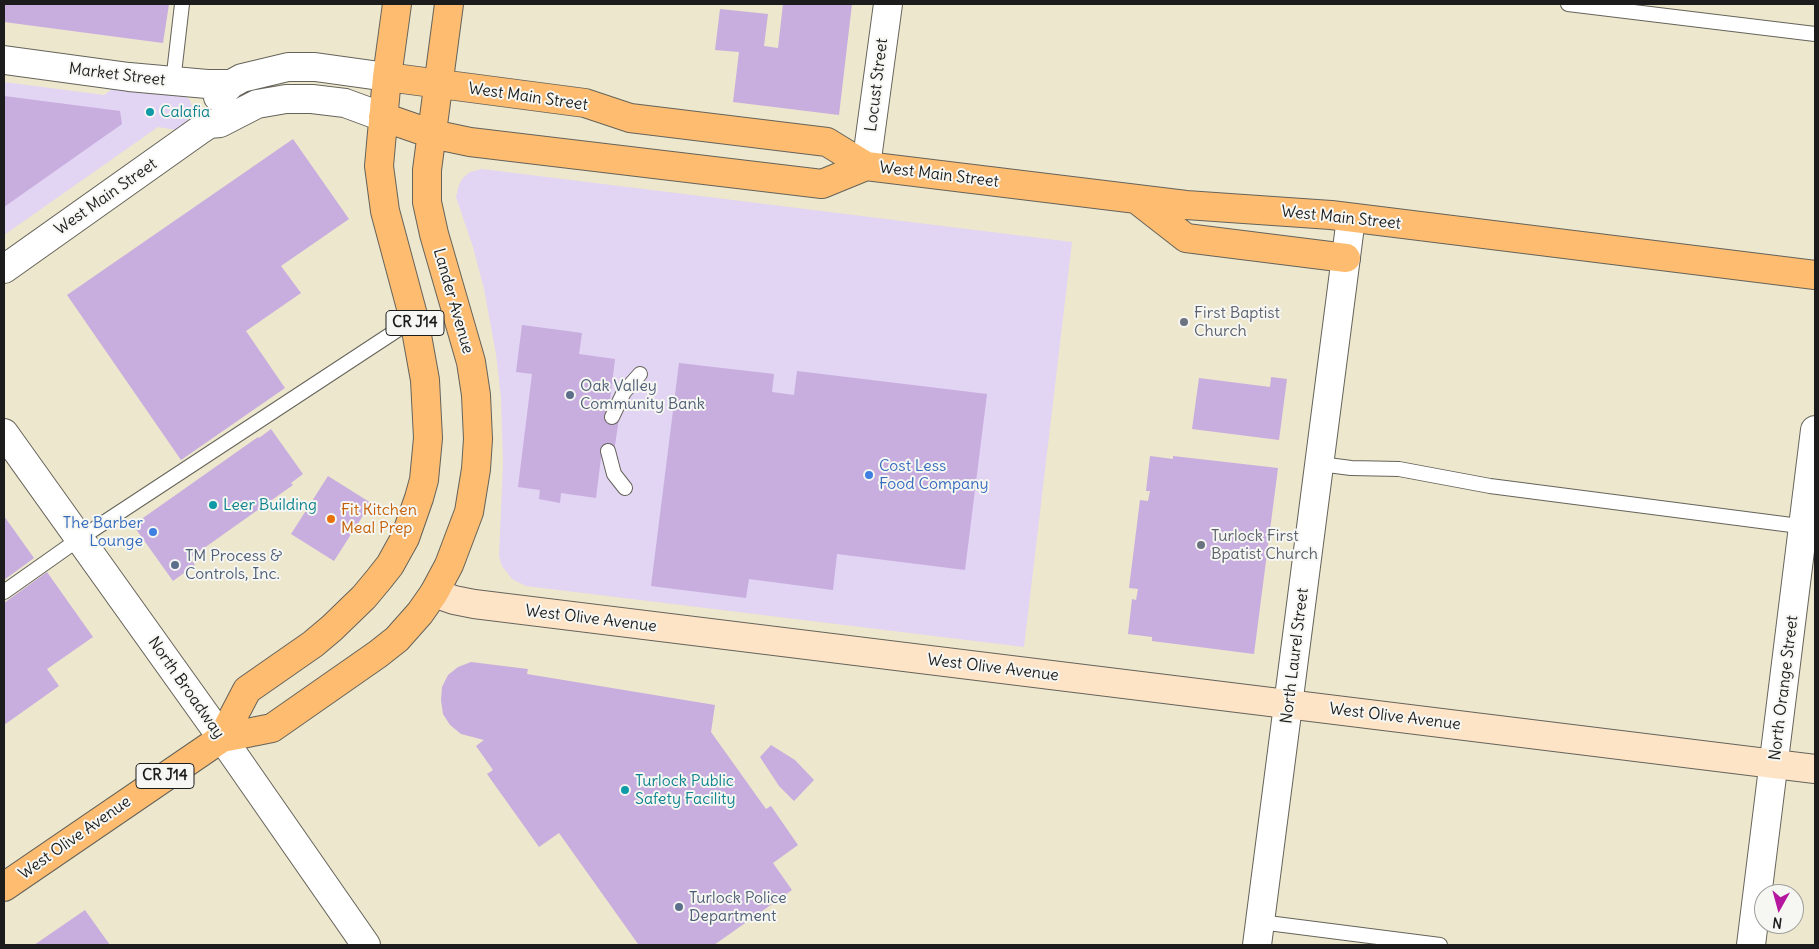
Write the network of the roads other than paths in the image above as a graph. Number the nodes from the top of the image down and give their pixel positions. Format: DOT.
graph roads {
  1 [pos="182,4"];
  2 [pos="397,4"];
  3 [pos="449,4"];
  4 [pos="888,4"];
  5 [pos="1568,4"];
  6 [pos="1815,34"];
  7 [pos="4,60"];
  8 [pos="387,77"];
  9 [pos="173,82"];
  10 [pos="231,84"];
  11 [pos="438,85"];
  12 [pos="383,117"];
  13 [pos="209,124"];
  14 [pos="432,134"];
  15 [pos="866,166"];
  16 [pos="1136,199"];
  17 [pos="1351,218"];
  18 [pos="1346,258"];
  19 [pos="4,269"];
  20 [pos="1815,275"];
  21 [pos="414,319"];
  22 [pos="640,374"];
  23 [pos="612,417"];
  24 [pos="1815,430"];
  25 [pos="4,433"];
  26 [pos="608,451"];
  27 [pos="1320,464"];
  28 [pos="625,488"];
  29 [pos="1809,528"];
  30 [pos="79,539"];
  31 [pos="4,592"];
  32 [pos="434,592"];
  33 [pos="1289,704"];
  34 [pos="222,738"];
  35 [pos="1774,764"];
  36 [pos="1815,769"];
  37 [pos="4,887"];
  38 [pos="1259,934"];
  39 [pos="366,945"];
  40 [pos="1440,945"];
  41 [pos="1751,945"];
  1 -- 9 [label="lane"];
  2 -- 8 [label="main road, CR J14"];
  3 -- 11 [label="main road, Lander Avenue / CR J14"];
  4 -- 15 [label="street, Locust Street"];
  5 -- 6 [label="lane"];
  7 -- 9 [label="street, Market Street"];
  8 -- 10 [label="street, West Main Street"];
  8 -- 11 [label="main road, West Main Street"];
  8 -- 12 [label="main road, CR J14"];
  9 -- 10 [label="street, Market Street"];
  10 -- 13 [label="street, West Main Street"];
  11 -- 14 [label="main road, Lander Avenue / CR J14"];
  11 -- 15 [label="main road, West Main Street"];
  12 -- 13 [label="street, West Main Street"];
  12 -- 14 [label="main road, West Main Street"];
  12 -- 21 [label="main road, CR J14"];
  13 -- 19 [label="street, West Main Street"];
  14 -- 15 [label="main road, West Main Street"];
  14 -- 32 [label="main road, Lander Avenue / CR J14"];
  15 -- 16 [label="main road, West Main Street"];
  16 -- 17 [label="main road, West Main Street"];
  16 -- 18 [label="main road"];
  17 -- 18 [label="street, North Laurel Street"];
  17 -- 20 [label="main road, West Main Street"];
  18 -- 27 [label="street, North Laurel Street"];
  21 -- 30 [label="lane"];
  21 -- 34 [label="main road, West Olive Avenue / CR J14"];
  22 -- 23 [label="lane"];
  24 -- 29 [label="street, North Orange Street"];
  25 -- 30 [label="street, North Broadway"];
  26 -- 28 [label="lane"];
  27 -- 29 [label="lane"];
  27 -- 33 [label="street, North Laurel Street"];
  29 -- 35 [label="street, North Orange Street"];
  30 -- 31 [label="lane"];
  30 -- 34 [label="street, North Broadway"];
  32 -- 33 [label="street, West Olive Avenue"];
  32 -- 34 [label="main road, West Olive Avenue / CR J14"];
  33 -- 35 [label="street, West Olive Avenue"];
  33 -- 38 [label="street, North Laurel Street"];
  34 -- 37 [label="main road, West Olive Avenue / CR J14"];
  34 -- 39 [label="street, North Broadway"];
  35 -- 36 [label="street, West Olive Avenue"];
  35 -- 41 [label="street, North Orange Street"];
  38 -- 40 [label="lane"];
}
